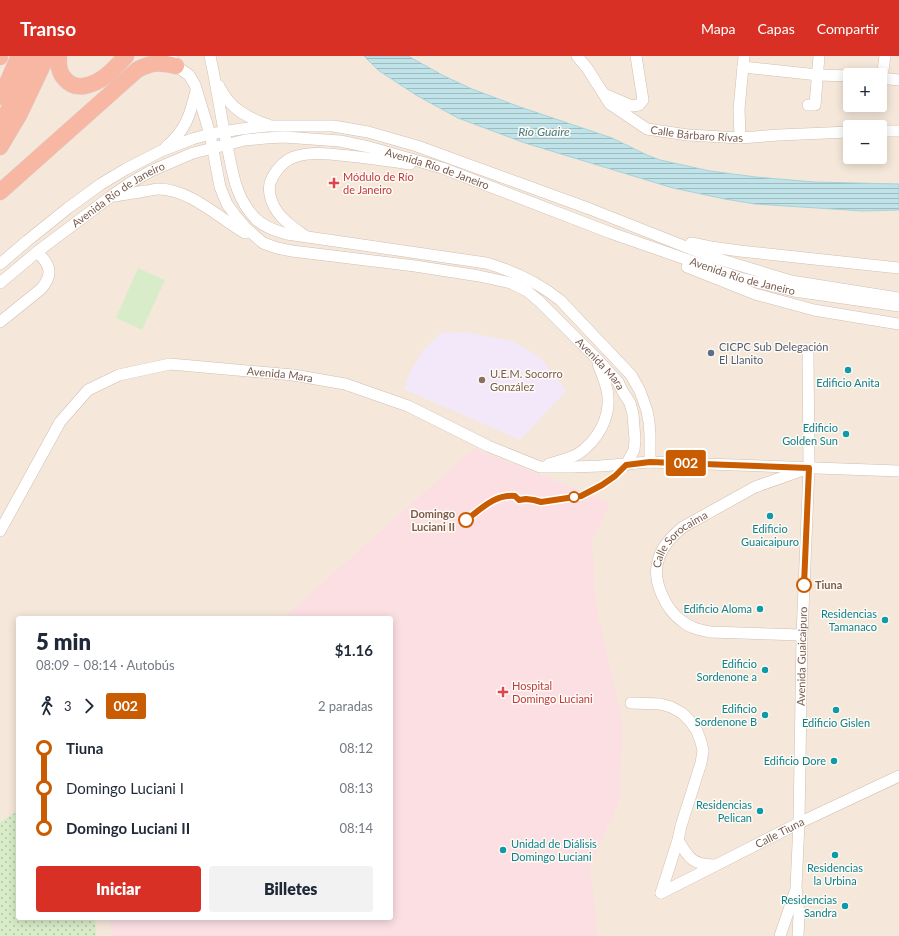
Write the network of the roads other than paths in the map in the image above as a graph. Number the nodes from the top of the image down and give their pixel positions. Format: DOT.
graph roads {
  1 [pos="19,56"];
  2 [pos="34,56"];
  3 [pos="47,56"];
  4 [pos="59,56"];
  5 [pos="126,56"];
  6 [pos="210,56"];
  7 [pos="577,56"];
  8 [pos="636,56"];
  9 [pos="819,56"];
  10 [pos="885,56"];
  11 [pos="173,61"];
  12 [pos="743,61"];
  13 [pos="883,68"];
  14 [pos="213,70"];
  15 [pos="818,74"];
  16 [pos="843,76"];
  17 [pos="887,79"];
  18 [pos="899,80"];
  19 [pos="196,90"];
  20 [pos="604,94"];
  21 [pos="0,97"];
  22 [pos="808,105"];
  23 [pos="0,126"];
  24 [pos="268,126"];
  25 [pos="887,131"];
  26 [pos="899,131"];
  27 [pos="224,132"];
  28 [pos="843,132"];
  29 [pos="210,134"];
  30 [pos="740,138"];
  31 [pos="227,145"];
  32 [pos="0,147"];
  33 [pos="212,148"];
  34 [pos="161,151"];
  35 [pos="442,168"];
  36 [pos="0,192"];
  37 [pos="110,197"];
  38 [pos="307,237"];
  39 [pos="666,238"];
  40 [pos="263,243"];
  41 [pos="36,252"];
  42 [pos="665,252"];
  43 [pos="0,264"];
  44 [pos="899,268"];
  45 [pos="0,283"];
  46 [pos="899,298"];
  47 [pos="899,306"];
  48 [pos="0,322"];
  49 [pos="899,324"];
  50 [pos="808,353"];
  51 [pos="597,359"];
  52 [pos="650,462"];
  53 [pos="626,465"];
  54 [pos="540,467"];
  55 [pos="809,468"];
  56 [pos="899,471"];
  57 [pos="0,531"];
  58 [pos="802,635"];
  59 [pos="631,703"];
  60 [pos="899,776"];
  61 [pos="799,823"];
  62 [pos="678,840"];
  63 [pos="718,864"];
  64 [pos="796,887"];
  65 [pos="780,936"];
  66 [pos="798,936"];
  1 -- 21 [label="highway"];
  2 -- 23 [label="highway"];
  3 -- 32 [label="highway"];
  4 -- 5 [label="highway"];
  6 -- 14 [label="street"];
  7 -- 20 [label="street, Calle Bárbaro Rívas"];
  8 -- 20 [label="street"];
  9 -- 15 [label="street"];
  10 -- 13 [label="street"];
  11 -- 19 [label="street, Avenida Mara"];
  11 -- 36 [label="highway"];
  12 -- 15 [label="street"];
  12 -- 30 [label="street"];
  14 -- 24 [label="street"];
  14 -- 27 [label="street, Avenida Mara"];
  15 -- 16 [label="street"];
  15 -- 22 [label="street"];
  17 -- 18 [label="street"];
  19 -- 29 [label="street, Avenida Mara"];
  19 -- 34 [label="street"];
  20 -- 30 [label="street, Calle Bárbaro Rívas"];
  24 -- 27 [label="street, Avenida Río de Janeiro"];
  24 -- 39 [label="street, Avenida Río de Janeiro"];
  25 -- 26 [label="street"];
  27 -- 29 [label="street, Avenida Río de Janeiro"];
  27 -- 31 [label="street, Avenida Mara"];
  28 -- 30 [label="street, Calle Bárbaro Rívas"];
  29 -- 33 [label="street, Avenida Mara"];
  29 -- 34 [label="street, Avenida Río de Janeiro"];
  31 -- 33 [label="street, Avenida Río de Janeiro"];
  31 -- 35 [label="street, Avenida Río de Janeiro"];
  31 -- 38 [label="street, Avenida Mara"];
  33 -- 37 [label="street, Avenida Río de Janeiro"];
  33 -- 40 [label="street, Avenida Mara"];
  34 -- 43 [label="street, Avenida Río de Janeiro"];
  35 -- 38 [label="street"];
  35 -- 42 [label="street, Avenida Río de Janeiro"];
  37 -- 40 [label="street"];
  37 -- 41 [label="street, Avenida Río de Janeiro"];
  38 -- 52 [label="street, Avenida Mara"];
  39 -- 44 [label="street"];
  39 -- 46 [label="street, Avenida Río de Janeiro"];
  40 -- 51 [label="street, Avenida Mara"];
  41 -- 45 [label="street, Avenida Río de Janeiro"];
  41 -- 48 [label="street"];
  42 -- 47 [label="street, Avenida Río de Janeiro"];
  42 -- 49 [label="street"];
  50 -- 55 [label="street, Avenida Guaicaipuro"];
  51 -- 53 [label="street, Avenida Mara"];
  51 -- 54 [label="street"];
  52 -- 53 [label="street, Avenida Mara"];
  52 -- 55 [label="street, Avenida Mara"];
  53 -- 54 [label="street, Avenida Mara"];
  54 -- 57 [label="street, Avenida Mara"];
  55 -- 56 [label="street, Avenida Mara"];
  55 -- 58 [label="street, Avenida Guaicaipuro"];
  55 -- 58 [label="street, Calle Sorocaima"];
  58 -- 61 [label="street, Avenida Guaicaipuro"];
  59 -- 62 [label="street"];
  60 -- 61 [label="street, Calle Tiuna"];
  61 -- 63 [label="street, Calle Tiuna"];
  61 -- 64 [label="street, Avenida Guaicaipuro"];
  62 -- 63 [label="street"];
  62 -- 63 [label="street, Calle Tiuna"];
  64 -- 65 [label="street"];
  64 -- 66 [label="street, Avenida Guaicaipuro"];
}
